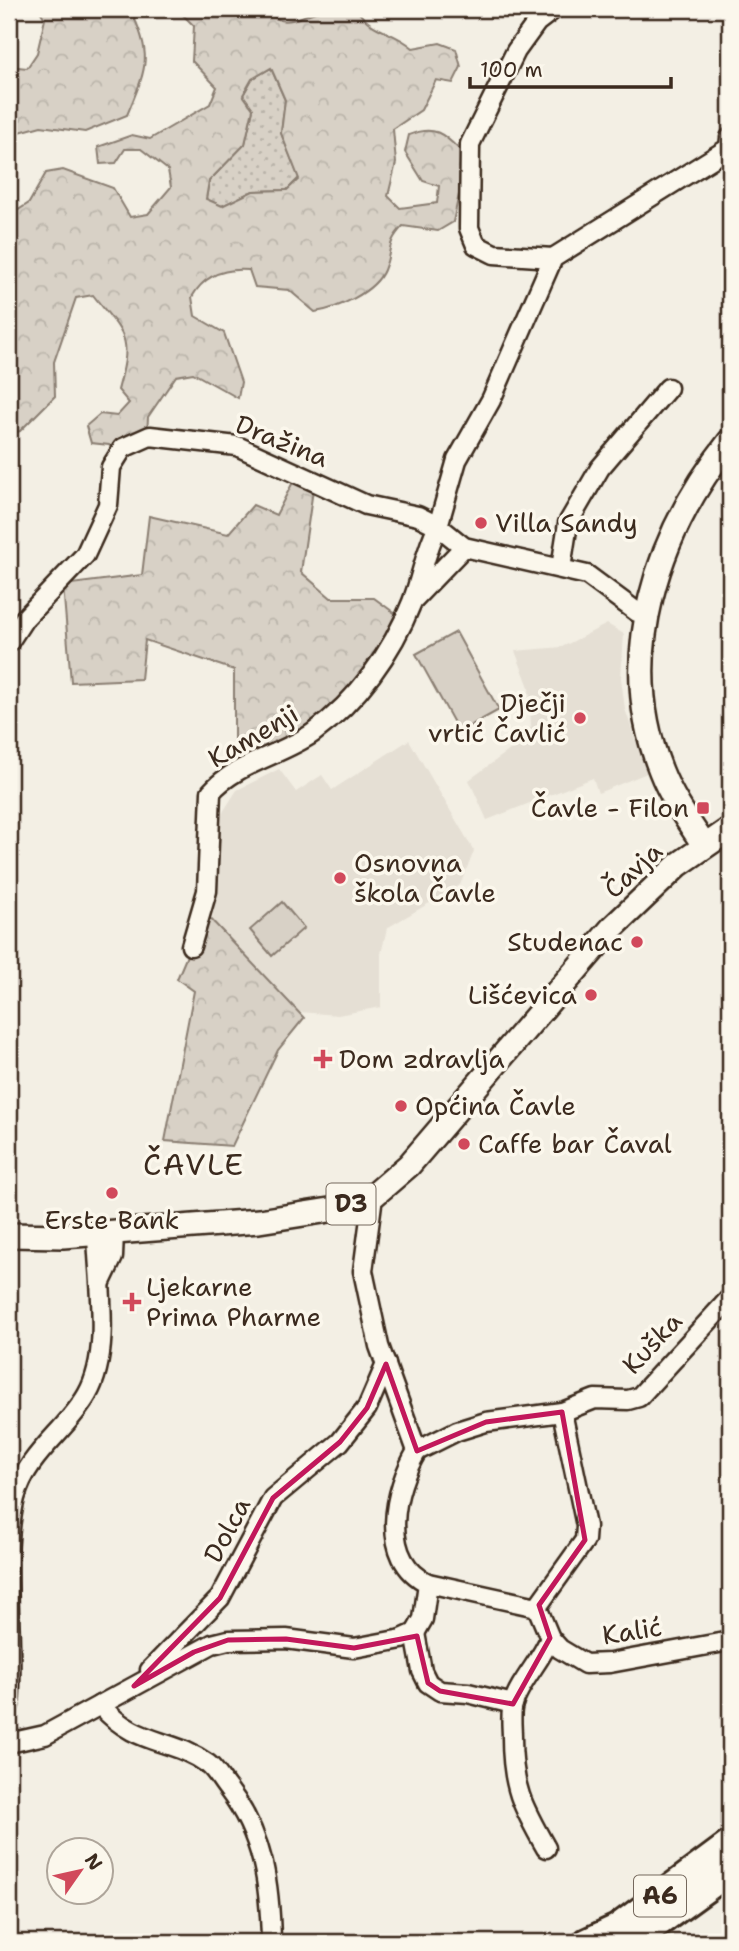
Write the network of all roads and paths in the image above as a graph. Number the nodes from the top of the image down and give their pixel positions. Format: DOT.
graph roads {
  1 [pos="554,9"];
  2 [pos="730,138"];
  3 [pos="553,258"];
  4 [pos="668,388"];
  5 [pos="730,441"];
  6 [pos="438,526"];
  7 [pos="464,547"];
  8 [pos="561,568"];
  9 [pos="413,601"];
  10 [pos="646,615"];
  11 [pos="9,642"];
  12 [pos="730,829"];
  13 [pos="704,845"];
  14 [pos="191,946"];
  15 [pos="373,1196"];
  16 [pos="105,1233"];
  17 [pos="9,1235"];
  18 [pos="730,1298"];
  19 [pos="386,1364"];
  20 [pos="562,1412"];
  21 [pos="417,1451"];
  22 [pos="428,1583"];
  23 [pos="537,1607"];
  24 [pos="415,1633"];
  25 [pos="550,1638"];
  26 [pos="730,1641"];
  27 [pos="134,1686"];
  28 [pos="513,1704"];
  29 [pos="9,1705"];
  30 [pos="100,1705"];
  31 [pos="9,1743"];
  32 [pos="730,1843"];
  33 [pos="546,1848"];
  34 [pos="730,1871"];
  35 [pos="271,1942"];
  36 [pos="587,1942"];
  37 [pos="632,1942"];
  1 -- 3 [label="street"];
  2 -- 3 [label="street"];
  3 -- 6 [label="street"];
  4 -- 8 [label="street"];
  5 -- 10 [label="main road, Čavja"];
  6 -- 7 [label="street"];
  6 -- 9 [label="street, Kamenji"];
  6 -- 11 [label="street, Dražina"];
  7 -- 8 [label="street"];
  7 -- 9 [label="street, Kamenji"];
  8 -- 10 [label="street"];
  9 -- 14 [label="street, Kamenji"];
  10 -- 13 [label="main road, Čavja"];
  12 -- 13 [label="main road, Čavja / D3"];
  13 -- 15 [label="main road, Čavja / D3"];
  15 -- 16 [label="main road, Čavja / D3"];
  15 -- 19 [label="street"];
  16 -- 17 [label="main road, Čavja / D3"];
  16 -- 29 [label="street"];
  18 -- 20 [label="street, Kuška"];
  19 -- 21 [label="street"];
  19 -- 27 [label="street, Dolca"];
  20 -- 21 [label="street, Kuška"];
  20 -- 23 [label="street"];
  21 -- 22 [label="street"];
  22 -- 23 [label="street"];
  22 -- 24 [label="street"];
  23 -- 25 [label="street, Kalić"];
  24 -- 27 [label="street"];
  24 -- 28 [label="street"];
  25 -- 26 [label="street, Kalić"];
  25 -- 28 [label="street"];
  27 -- 30 [label="street"];
  28 -- 33 [label="street"];
  30 -- 31 [label="street"];
  30 -- 35 [label="street"];
  32 -- 36 [label="highway, A6"];
  34 -- 37 [label="highway, A6"];
}
